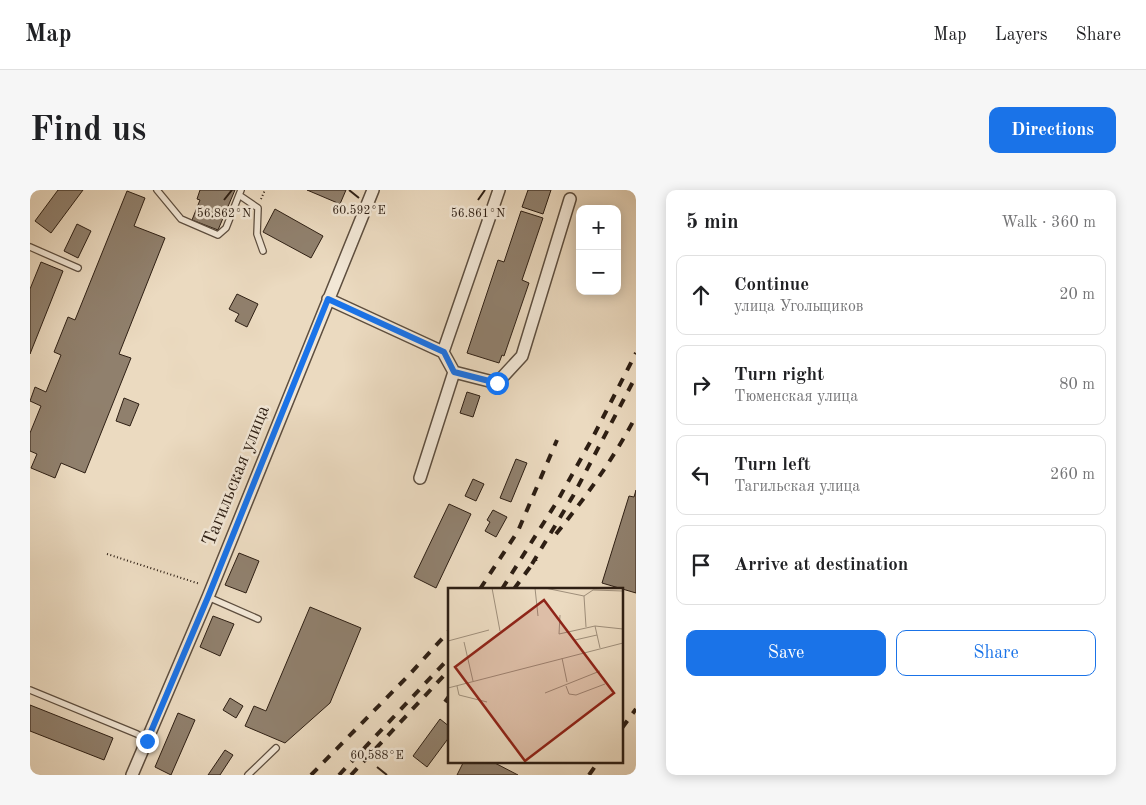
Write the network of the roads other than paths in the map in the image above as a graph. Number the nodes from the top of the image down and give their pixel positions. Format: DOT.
graph roads {
  1 [pos="157,190"];
  2 [pos="373,190"];
  3 [pos="499,190"];
  4 [pos="240,192"];
  5 [pos="570,199"];
  6 [pos="30,247"];
  7 [pos="263,251"];
  8 [pos="78,268"];
  9 [pos="328,299"];
  10 [pos="444,352"];
  11 [pos="454,372"];
  12 [pos="420,478"];
  13 [pos="208,597"];
  14 [pos="258,620"];
  15 [pos="30,690"];
  16 [pos="147,741"];
  17 [pos="276,748"];
  18 [pos="132,775"];
  19 [pos="248,775"];
  1 -- 4 [label="lane"];
  2 -- 9 [label="street, Тагильская улица"];
  3 -- 10 [label="street"];
  4 -- 7 [label="lane"];
  5 -- 11 [label="street"];
  6 -- 8 [label="lane"];
  9 -- 10 [label="street"];
  9 -- 13 [label="street, Тагильская улица"];
  10 -- 11 [label="street"];
  11 -- 12 [label="street"];
  13 -- 14 [label="lane"];
  13 -- 16 [label="street, Тагильская улица"];
  15 -- 16 [label="lane"];
  16 -- 18 [label="street, Тагильская улица"];
  17 -- 19 [label="lane"];
}
